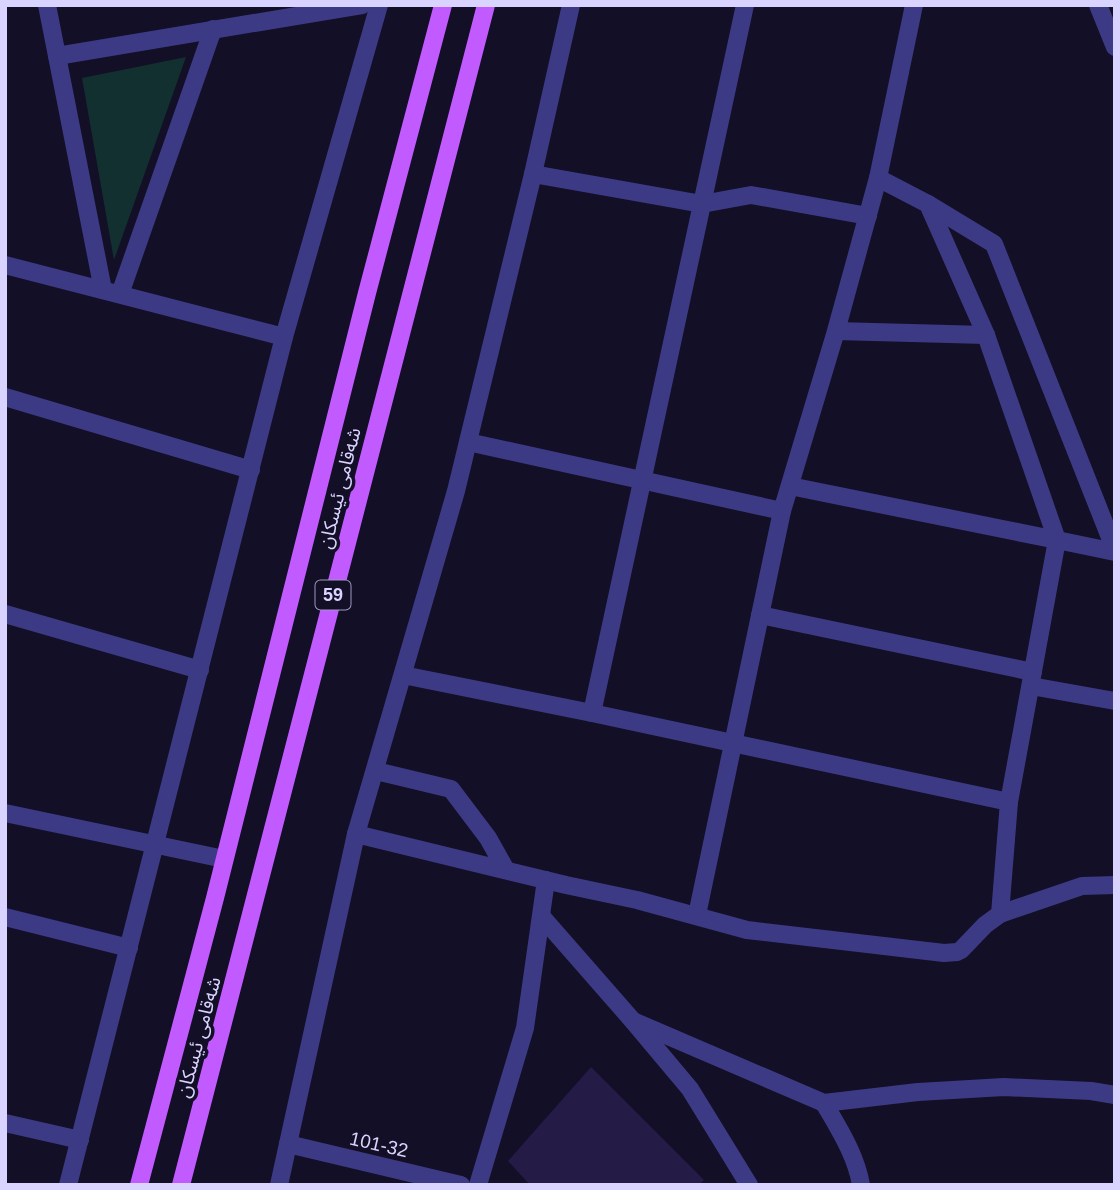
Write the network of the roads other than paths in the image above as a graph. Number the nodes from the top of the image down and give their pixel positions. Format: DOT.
graph roads {
  1 [pos="47,5"];
  2 [pos="362,5"];
  3 [pos="379,5"];
  4 [pos="443,5"];
  5 [pos="486,5"];
  6 [pos="571,5"];
  7 [pos="745,5"];
  8 [pos="914,5"];
  9 [pos="1098,5"];
  10 [pos="213,29"];
  11 [pos="1115,47"];
  12 [pos="57,56"];
  13 [pos="533,174"];
  14 [pos="878,178"];
  15 [pos="702,204"];
  16 [pos="928,204"];
  17 [pos="868,216"];
  18 [pos="5,265"];
  19 [pos="112,292"];
  20 [pos="836,331"];
  21 [pos="986,335"];
  22 [pos="284,337"];
  23 [pos="5,397"];
  24 [pos="468,442"];
  25 [pos="251,470"];
  26 [pos="642,481"];
  27 [pos="790,486"];
  28 [pos="782,511"];
  29 [pos="1056,540"];
  30 [pos="1115,551"];
  31 [pos="5,614"];
  32 [pos="760,615"];
  33 [pos="200,670"];
  34 [pos="403,675"];
  35 [pos="1032,679"];
  36 [pos="1115,701"];
  37 [pos="592,713"];
  38 [pos="733,743"];
  39 [pos="376,771"];
  40 [pos="1009,802"];
  41 [pos="5,813"];
  42 [pos="356,834"];
  43 [pos="155,845"];
  44 [pos="224,859"];
  45 [pos="506,870"];
  46 [pos="546,880"];
  47 [pos="1115,885"];
  48 [pos="1000,914"];
  49 [pos="697,915"];
  50 [pos="5,917"];
  51 [pos="542,917"];
  52 [pos="129,948"];
  53 [pos="633,1021"];
  54 [pos="1115,1095"];
  55 [pos="824,1104"];
  56 [pos="5,1122"];
  57 [pos="80,1140"];
  58 [pos="288,1144"];
  59 [pos="68,1185"];
  60 [pos="139,1185"];
  61 [pos="181,1185"];
  62 [pos="279,1185"];
  63 [pos="460,1185"];
  64 [pos="478,1185"];
  65 [pos="749,1185"];
  66 [pos="861,1185"];
  1 -- 12 [label="street"];
  2 -- 10 [label="street"];
  3 -- 22 [label="street"];
  4 -- 44 [label="main road, شەقامی ئیسکان / 59"];
  5 -- 61 [label="main road, شەقامی ئیسکان / 59"];
  6 -- 13 [label="street"];
  7 -- 15 [label="street"];
  8 -- 14 [label="street"];
  9 -- 11 [label="street"];
  10 -- 12 [label="street"];
  10 -- 19 [label="street"];
  12 -- 19 [label="street"];
  13 -- 15 [label="street"];
  13 -- 24 [label="street"];
  14 -- 16 [label="street"];
  14 -- 17 [label="street"];
  15 -- 17 [label="street"];
  15 -- 26 [label="street"];
  16 -- 21 [label="street"];
  16 -- 30 [label="street"];
  17 -- 20 [label="street"];
  18 -- 19 [label="street"];
  19 -- 22 [label="street"];
  20 -- 21 [label="street"];
  20 -- 27 [label="street"];
  21 -- 29 [label="street"];
  22 -- 25 [label="street"];
  23 -- 25 [label="street"];
  24 -- 26 [label="street"];
  24 -- 34 [label="street"];
  25 -- 33 [label="street"];
  26 -- 28 [label="street"];
  26 -- 37 [label="street"];
  27 -- 28 [label="street"];
  27 -- 29 [label="street"];
  28 -- 32 [label="street"];
  29 -- 30 [label="street"];
  29 -- 35 [label="street"];
  31 -- 33 [label="street"];
  32 -- 35 [label="street"];
  32 -- 38 [label="street"];
  33 -- 43 [label="street"];
  34 -- 37 [label="street"];
  34 -- 39 [label="street"];
  35 -- 36 [label="street"];
  35 -- 40 [label="street"];
  37 -- 38 [label="street"];
  38 -- 40 [label="street"];
  38 -- 49 [label="street"];
  39 -- 42 [label="street"];
  39 -- 45 [label="street"];
  40 -- 48 [label="street"];
  41 -- 43 [label="street"];
  42 -- 45 [label="street"];
  42 -- 58 [label="street"];
  43 -- 44 [label="street"];
  43 -- 52 [label="street"];
  44 -- 60 [label="main road, شەقامی ئیسکان / 59"];
  45 -- 46 [label="street"];
  46 -- 49 [label="street"];
  46 -- 51 [label="street"];
  47 -- 48 [label="street"];
  48 -- 49 [label="street"];
  50 -- 52 [label="street"];
  51 -- 53 [label="street"];
  51 -- 64 [label="street"];
  52 -- 57 [label="street"];
  53 -- 55 [label="street"];
  53 -- 65 [label="street"];
  54 -- 55 [label="street"];
  55 -- 66 [label="street"];
  56 -- 57 [label="street"];
  57 -- 59 [label="street"];
  58 -- 62 [label="street"];
  58 -- 63 [label="street, 101-32"];
}
